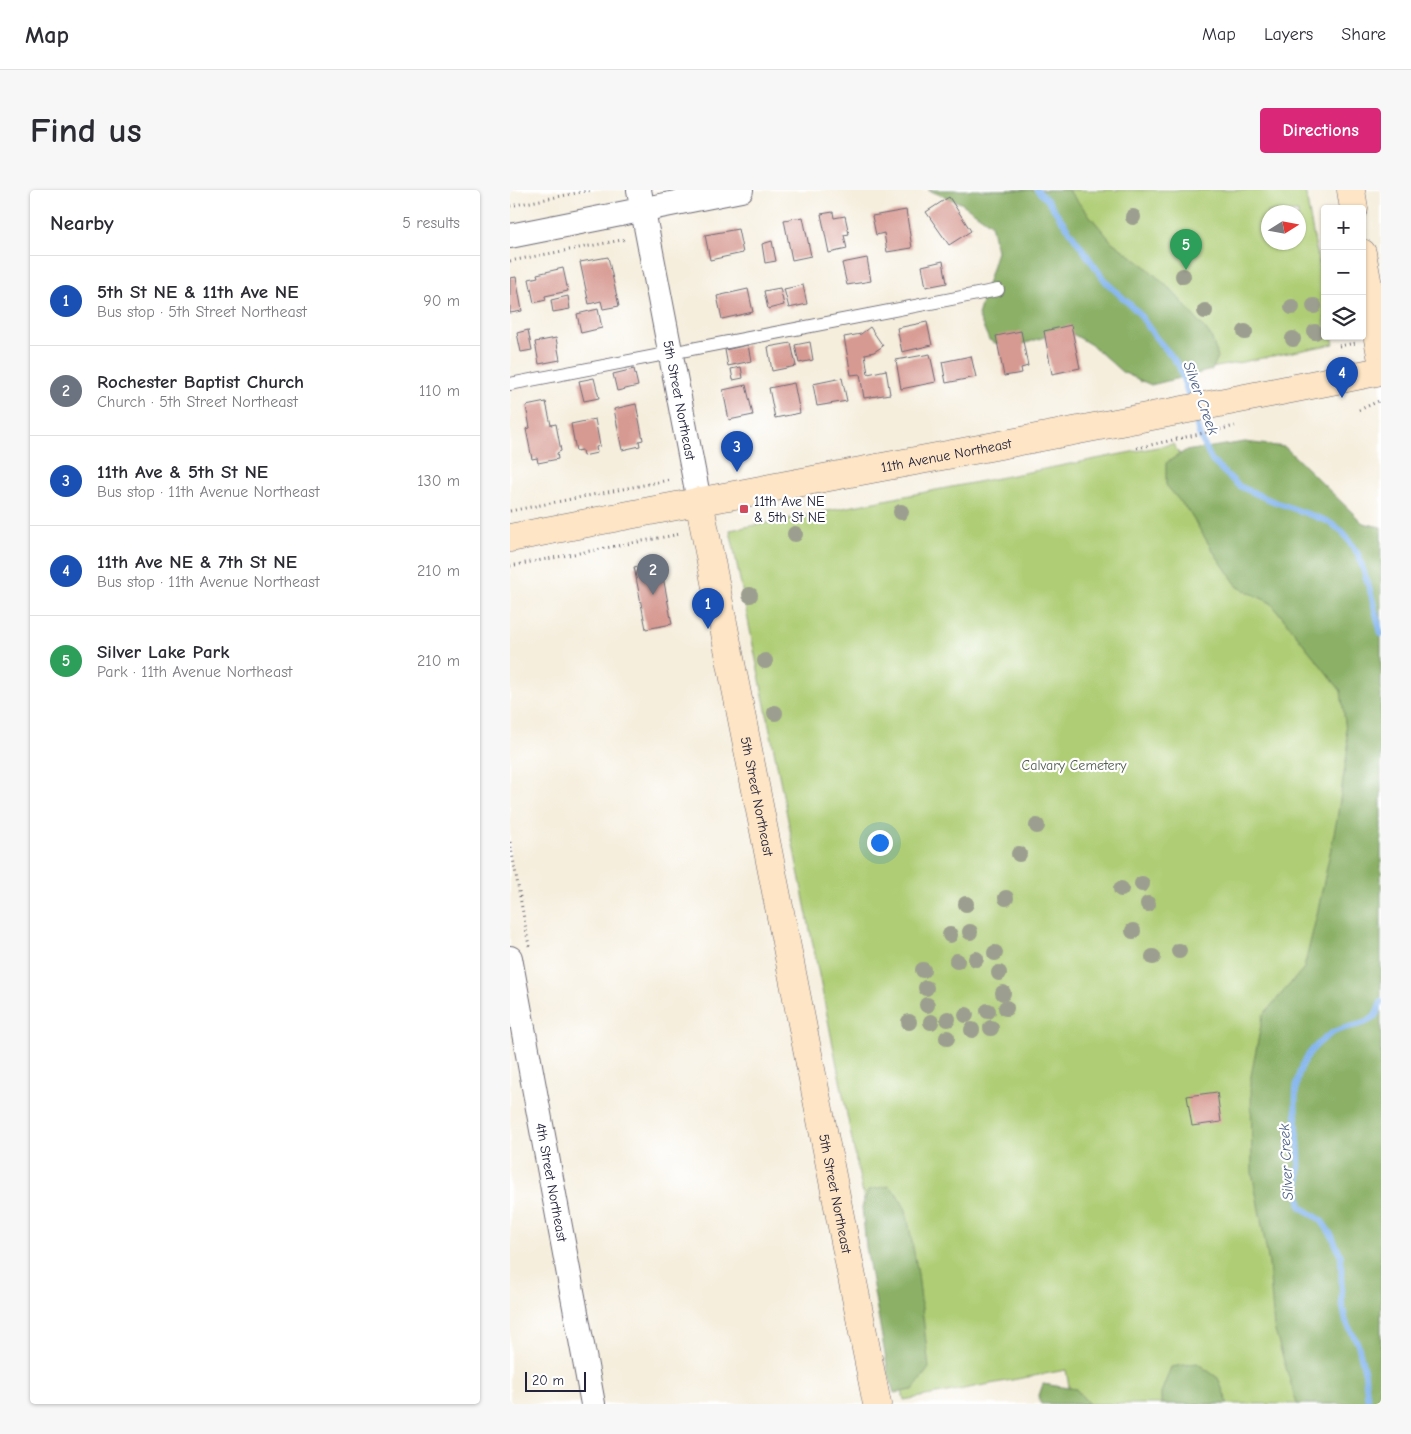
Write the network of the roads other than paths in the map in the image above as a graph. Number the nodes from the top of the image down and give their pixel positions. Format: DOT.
graph roads {
  1 [pos="741,190"];
  2 [pos="1351,190"];
  3 [pos="640,200"];
  4 [pos="1353,205"];
  5 [pos="510,236"];
  6 [pos="1366,274"];
  7 [pos="998,290"];
  8 [pos="670,352"];
  9 [pos="1381,355"];
  10 [pos="1381,371"];
  11 [pos="510,384"];
  12 [pos="699,501"];
  13 [pos="510,538"];
  14 [pos="510,958"];
  15 [pos="593,1404"];
  16 [pos="877,1404"];
  1 -- 3 [label="street"];
  2 -- 4 [label="main road"];
  3 -- 5 [label="street"];
  3 -- 8 [label="street, 5th Street Northeast"];
  6 -- 9 [label="main road"];
  7 -- 8 [label="lane"];
  8 -- 11 [label="lane"];
  8 -- 12 [label="street, 5th Street Northeast"];
  10 -- 12 [label="main road, 11th Avenue Northeast"];
  12 -- 13 [label="main road, 11th Avenue Northeast"];
  12 -- 16 [label="main road, 5th Street Northeast"];
  14 -- 15 [label="street, 4th Street Northeast"];
}
